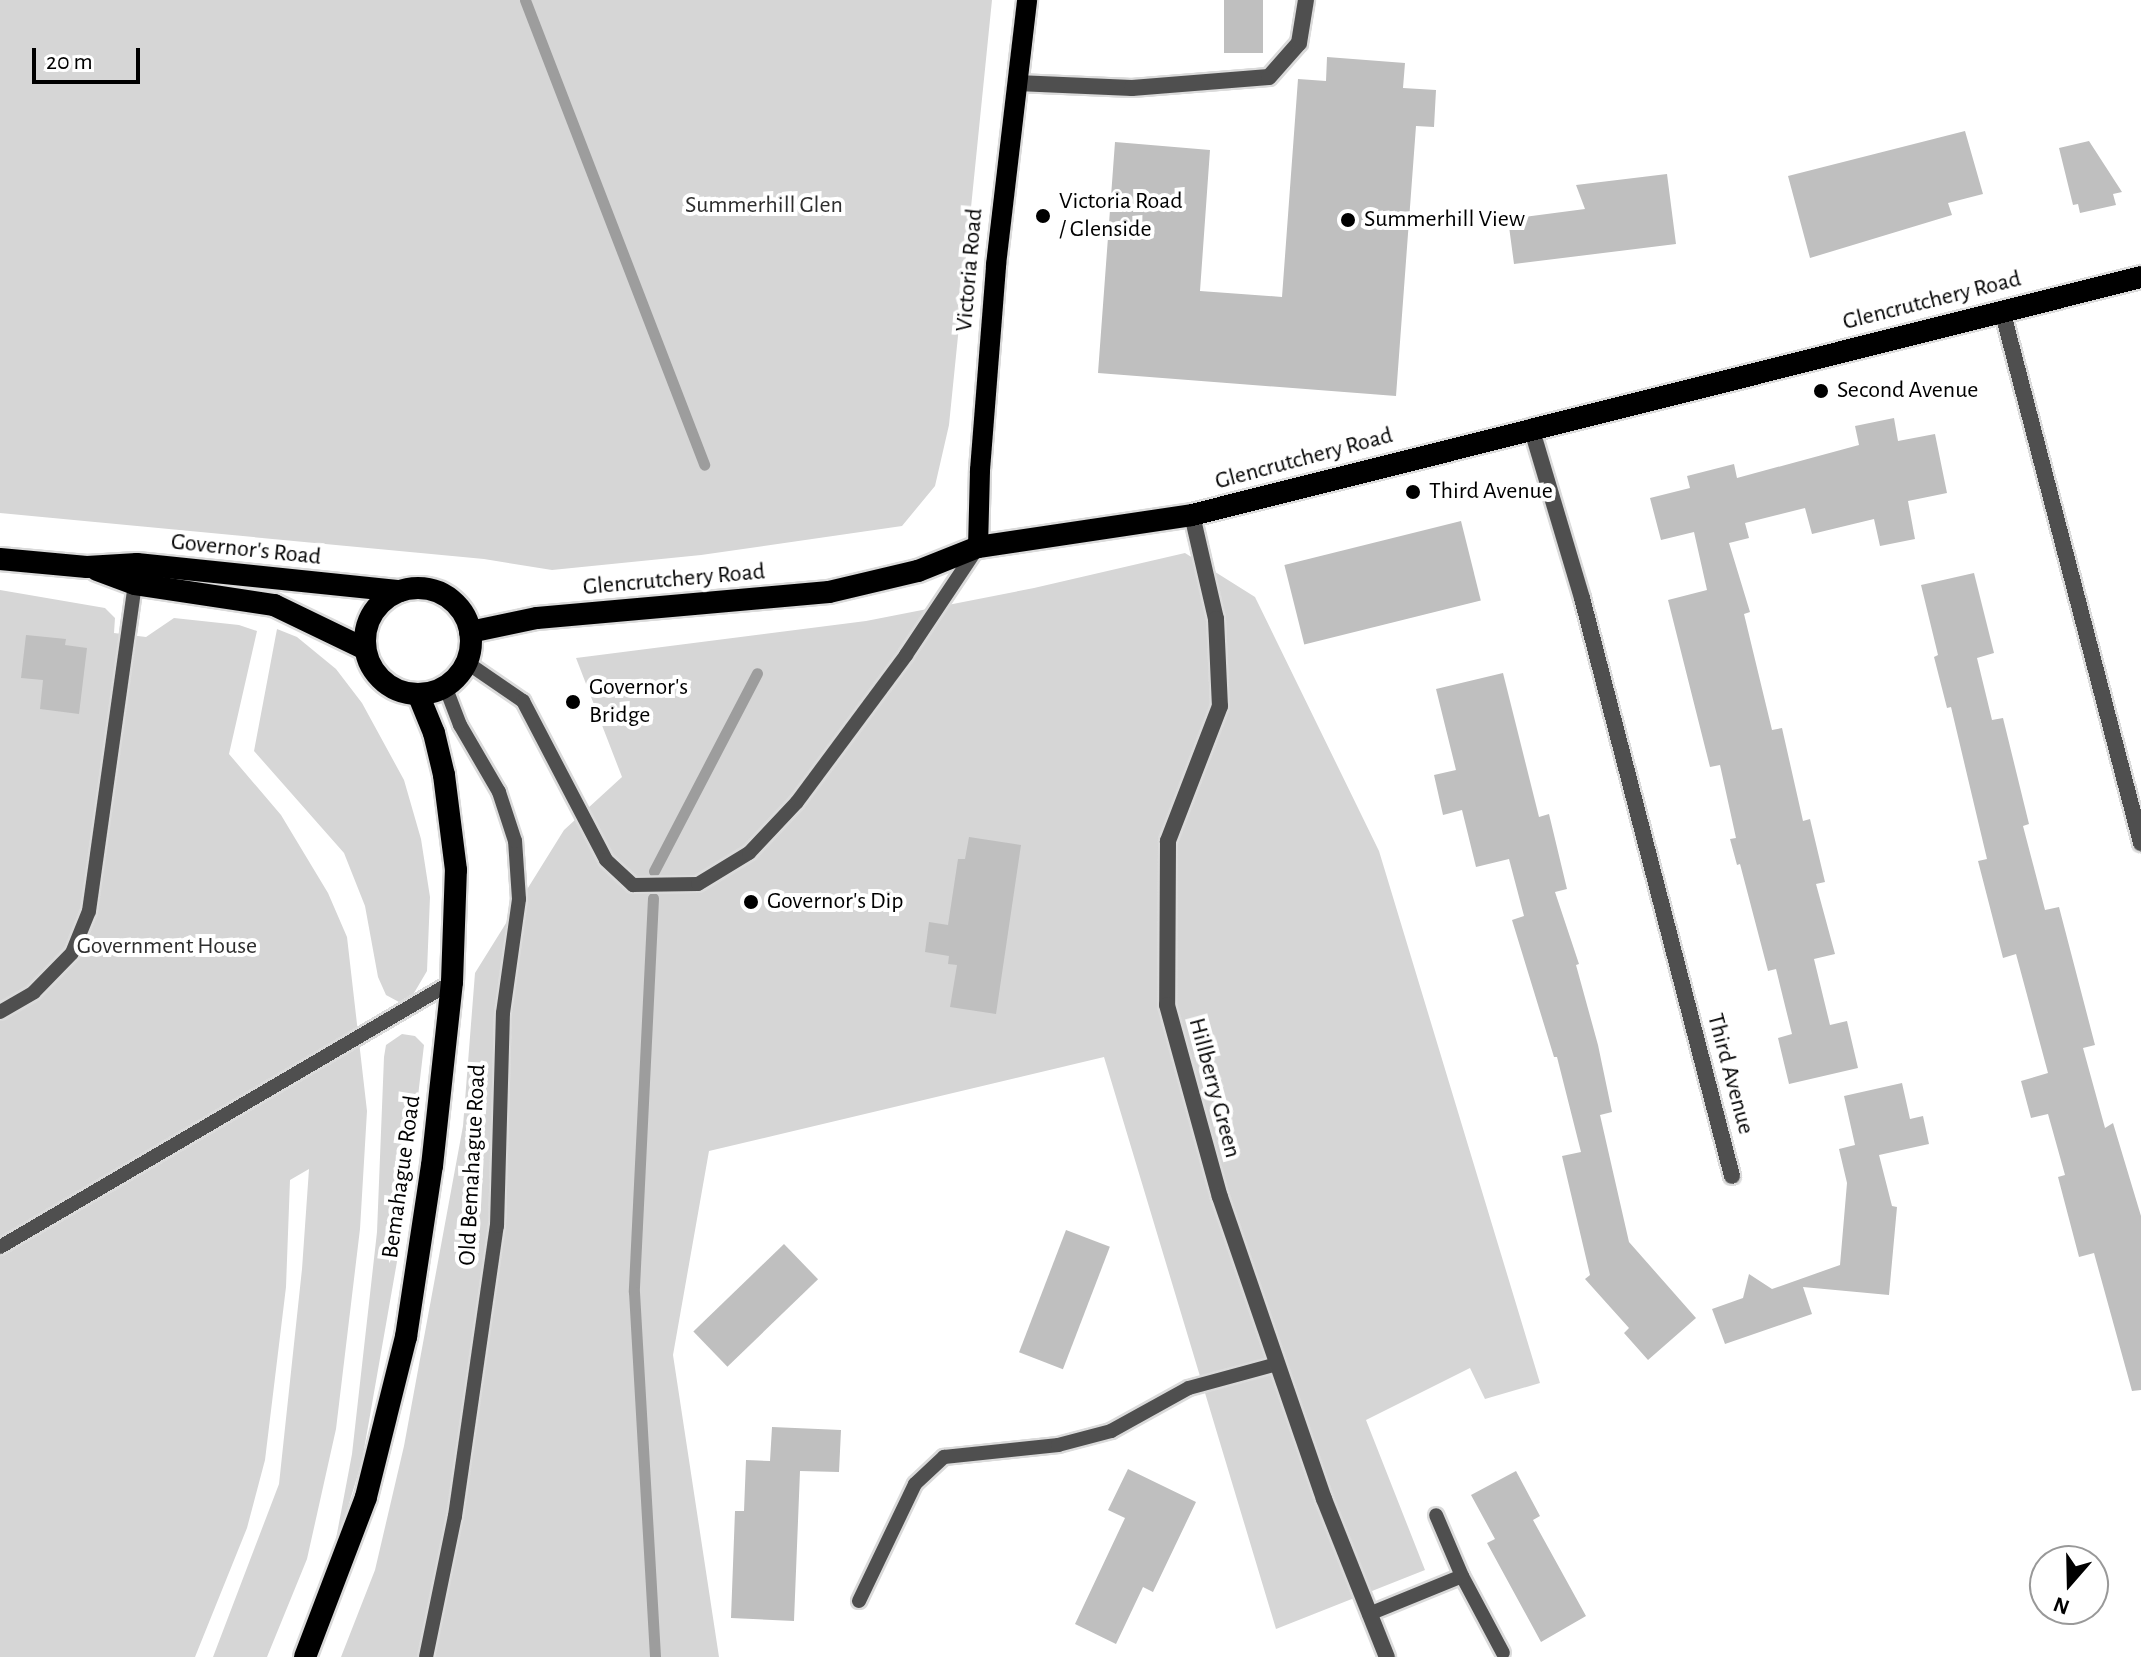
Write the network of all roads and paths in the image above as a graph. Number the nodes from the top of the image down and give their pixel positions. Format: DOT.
graph roads {
  1 [pos="1027,0"];
  2 [pos="1306,0"];
  3 [pos="1017,83"];
  4 [pos="2141,277"];
  5 [pos="2002,310"];
  6 [pos="1531,427"];
  7 [pos="1192,515"];
  8 [pos="978,547"];
  9 [pos="0,559"];
  10 [pos="136,574"];
  11 [pos="400,591"];
  12 [pos="470,632"];
  13 [pos="365,649"];
  14 [pos="466,662"];
  15 [pos="445,686"];
  16 [pos="418,694"];
  17 [pos="2141,843"];
  18 [pos="452,982"];
  19 [pos="0,1012"];
  20 [pos="1732,1176"];
  21 [pos="0,1247"];
  22 [pos="1277,1364"];
  23 [pos="1436,1515"];
  24 [pos="1462,1576"];
  25 [pos="859,1601"];
  26 [pos="1369,1614"];
  27 [pos="1503,1653"];
  28 [pos="305,1657"];
  29 [pos="426,1657"];
  30 [pos="1387,1657"];
  1 -- 3 [label="main road, Victoria Road"];
  2 -- 3 [label="street"];
  3 -- 8 [label="main road, Victoria Road"];
  4 -- 5 [label="highway, Glencrutchery Road"];
  5 -- 6 [label="highway, Glencrutchery Road"];
  5 -- 17 [label="street"];
  6 -- 7 [label="highway, Glencrutchery Road"];
  6 -- 20 [label="street, Third Avenue"];
  7 -- 8 [label="highway, Glencrutchery Road"];
  7 -- 22 [label="street, Hillberry Green"];
  8 -- 12 [label="highway, Glencrutchery Road"];
  8 -- 14 [label="lane"];
  9 -- 10 [label="highway, Governor's Road"];
  10 -- 11 [label="highway, Governor's Road"];
  10 -- 13 [label="highway, Governor's Road"];
  10 -- 19 [label="lane"];
  11 -- 12 [label="highway"];
  11 -- 13 [label="highway"];
  12 -- 14 [label="highway"];
  13 -- 16 [label="highway"];
  14 -- 15 [label="highway"];
  15 -- 16 [label="highway"];
  15 -- 29 [label="lane, Old Bemahague Road"];
  16 -- 18 [label="highway, Bemahague Road"];
  18 -- 21 [label="lane"];
  18 -- 28 [label="highway, Bemahague Road"];
  22 -- 25 [label="lane"];
  22 -- 26 [label="street, Hillberry Green"];
  23 -- 24 [label="lane"];
  24 -- 26 [label="lane"];
  24 -- 27 [label="lane"];
  26 -- 30 [label="street, Hillberry Green"];
}
